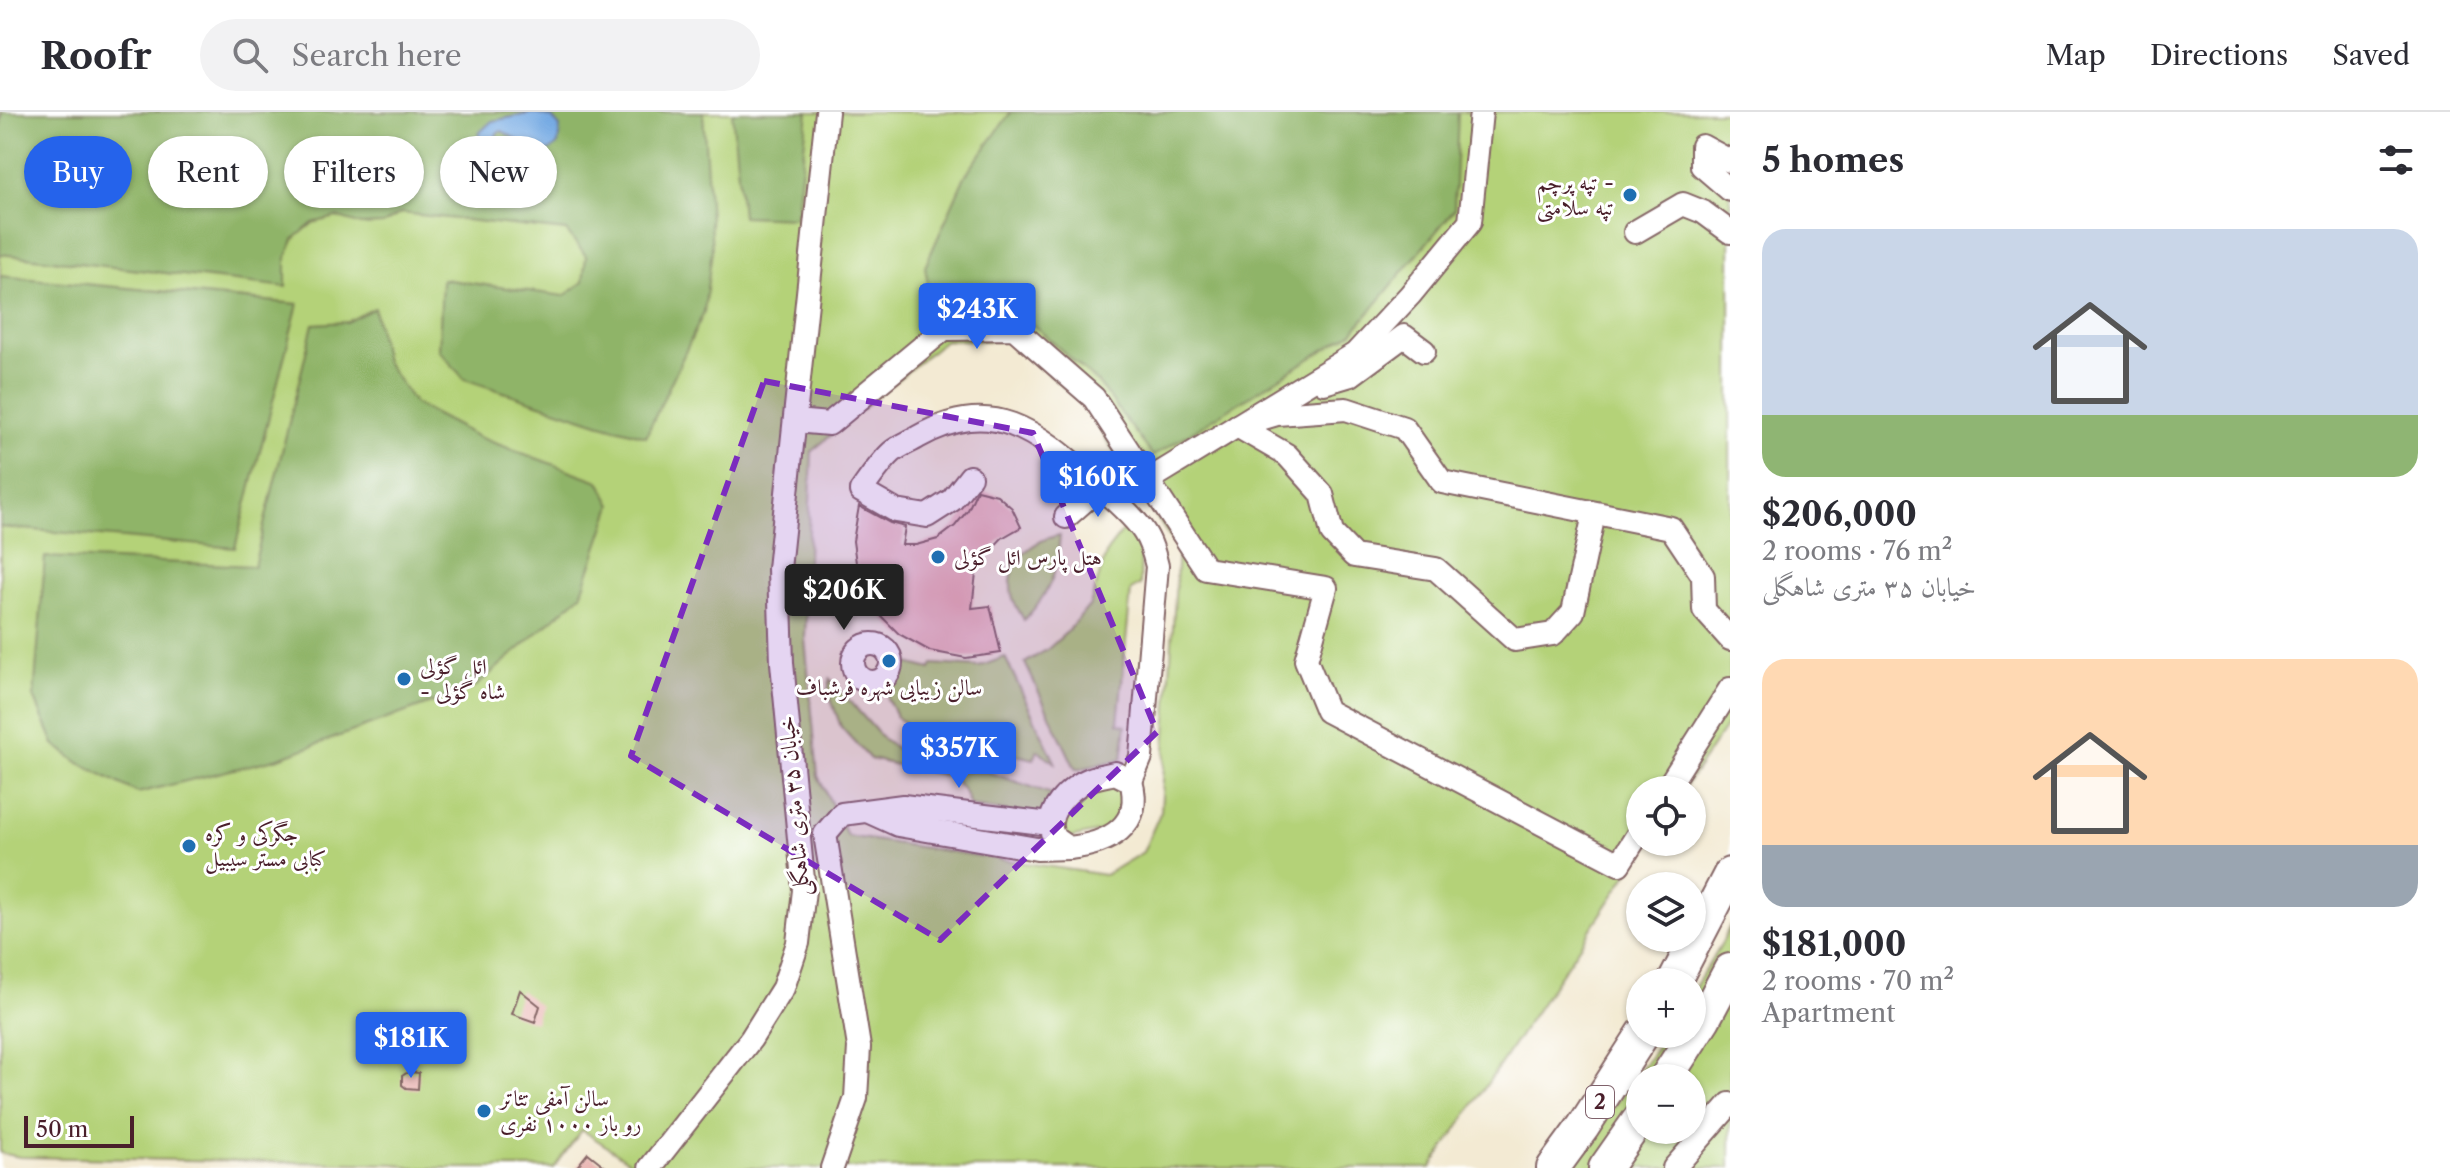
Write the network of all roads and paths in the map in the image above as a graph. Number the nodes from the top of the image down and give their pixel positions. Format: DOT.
graph roads {
  1 [pos="827,112"];
  2 [pos="1481,112"];
  3 [pos="1730,161"];
  4 [pos="1730,190"];
  5 [pos="1635,232"];
  6 [pos="1730,232"];
  7 [pos="1424,351"];
  8 [pos="1284,398"];
  9 [pos="795,421"];
  10 [pos="1237,426"];
  11 [pos="970,477"];
  12 [pos="1147,481"];
  13 [pos="1100,487"];
  14 [pos="1594,514"];
  15 [pos="1066,517"];
  16 [pos="1730,639"];
  17 [pos="1730,689"];
  18 [pos="1675,776"];
  19 [pos="1131,781"];
  20 [pos="866,810"];
  21 [pos="1050,824"];
  22 [pos="1069,848"];
  23 [pos="1626,853"];
  24 [pos="1730,874"];
  25 [pos="1681,968"];
  26 [pos="1730,970"];
  27 [pos="1635,1048"];
  28 [pos="1625,1064"];
  29 [pos="1675,1064"];
  30 [pos="1730,1104"];
  31 [pos="1626,1138"];
  32 [pos="832,1167"];
  33 [pos="650,1168"];
  34 [pos="1532,1168"];
  35 [pos="1553,1168"];
  36 [pos="1605,1168"];
  37 [pos="1674,1168"];
  1 -- 9 [label="street, خیابان ۳۵ متری شاهگلی"];
  2 -- 8 [label="street"];
  3 -- 4 [label="street"];
  5 -- 6 [label="street"];
  7 -- 8 [label="street"];
  8 -- 10 [label="street"];
  9 -- 12 [label="street"];
  9 -- 33 [label="street, خیابان ۳۵ متری شاهگلی"];
  10 -- 12 [label="street"];
  10 -- 14 [label="street"];
  10 -- 14 [label="street"];
  11 -- 13 [label="street"];
  12 -- 23 [label="street"];
  13 -- 15 [label="street"];
  13 -- 19 [label="street"];
  14 -- 16 [label="street"];
  17 -- 18 [label="street"];
  19 -- 21 [label="street"];
  19 -- 22 [label="street"];
  20 -- 21 [label="street"];
  20 -- 22 [label="street"];
  20 -- 32 [label="street"];
  21 -- 22 [label="street"];
  24 -- 25 [label="highway"];
  26 -- 29 [label="highway"];
  27 -- 28 [label="highway, 2"];
  28 -- 34 [label="highway"];
  28 -- 35 [label="highway, 2"];
  30 -- 37 [label="street"];
  31 -- 36 [label="highway, 2"];
}
